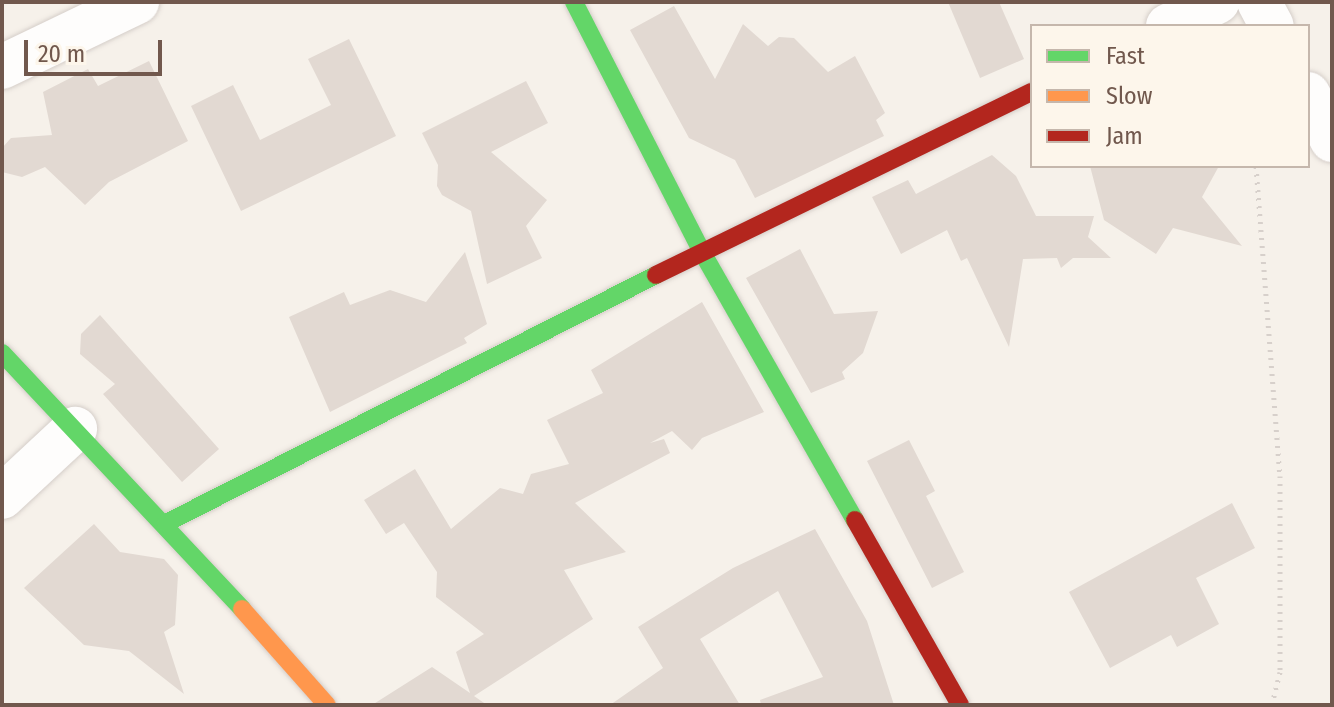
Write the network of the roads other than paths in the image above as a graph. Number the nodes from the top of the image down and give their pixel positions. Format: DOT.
graph roads {
  1 [pos="137,2"];
  2 [pos="574,2"];
  3 [pos="1217,2"];
  4 [pos="1259,2"];
  5 [pos="1172,24"];
  6 [pos="1271,24"];
  7 [pos="2,67"];
  8 [pos="1030,93"];
  9 [pos="1310,98"];
  10 [pos="1332,140"];
  11 [pos="702,252"];
  12 [pos="2,353"];
  13 [pos="75,429"];
  14 [pos="2,497"];
  15 [pos="166,523"];
  16 [pos="327,705"];
  17 [pos="960,705"];
  1 -- 7 [label="street"];
  2 -- 11 [label="street"];
  3 -- 5 [label="street"];
  4 -- 6 [label="street"];
  8 -- 11 [label="street"];
  9 -- 10 [label="street"];
  11 -- 15 [label="street"];
  11 -- 17 [label="street"];
  12 -- 13 [label="street"];
  13 -- 14 [label="street"];
  13 -- 15 [label="street"];
  15 -- 16 [label="street"];
}
